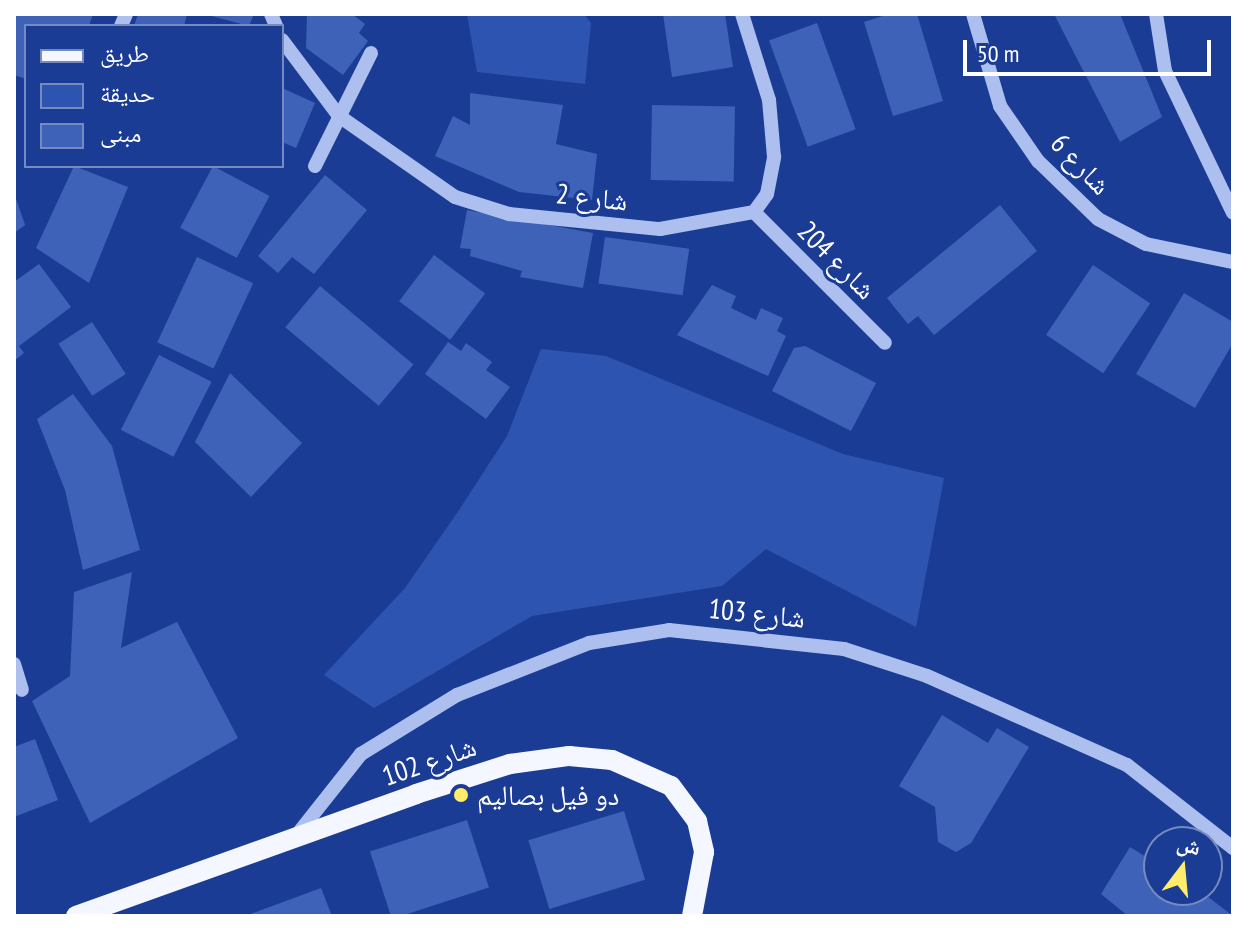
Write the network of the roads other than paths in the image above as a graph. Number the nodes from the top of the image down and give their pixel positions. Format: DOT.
graph roads {
  1 [pos="742,14"];
  2 [pos="973,14"];
  3 [pos="1156,14"];
  4 [pos="284,43"];
  5 [pos="371,53"];
  6 [pos="339,116"];
  7 [pos="315,166"];
  8 [pos="754,212"];
  9 [pos="1233,213"];
  10 [pos="1233,262"];
  11 [pos="885,343"];
  12 [pos="14,664"];
  13 [pos="22,690"];
  14 [pos="293,840"];
  15 [pos="1233,848"];
  16 [pos="76,916"];
  17 [pos="692,916"];
  1 -- 8 [label="street"];
  2 -- 10 [label="street, شارع 6"];
  3 -- 9 [label="street"];
  4 -- 6 [label="street, شارع 2"];
  5 -- 6 [label="street"];
  6 -- 7 [label="street"];
  6 -- 8 [label="street, شارع 2"];
  8 -- 11 [label="street, شارع 204"];
  12 -- 13 [label="street"];
  14 -- 15 [label="street, شارع 103"];
  14 -- 16 [label="main road, شارع 102"];
  14 -- 17 [label="main road, شارع 102"];
}
